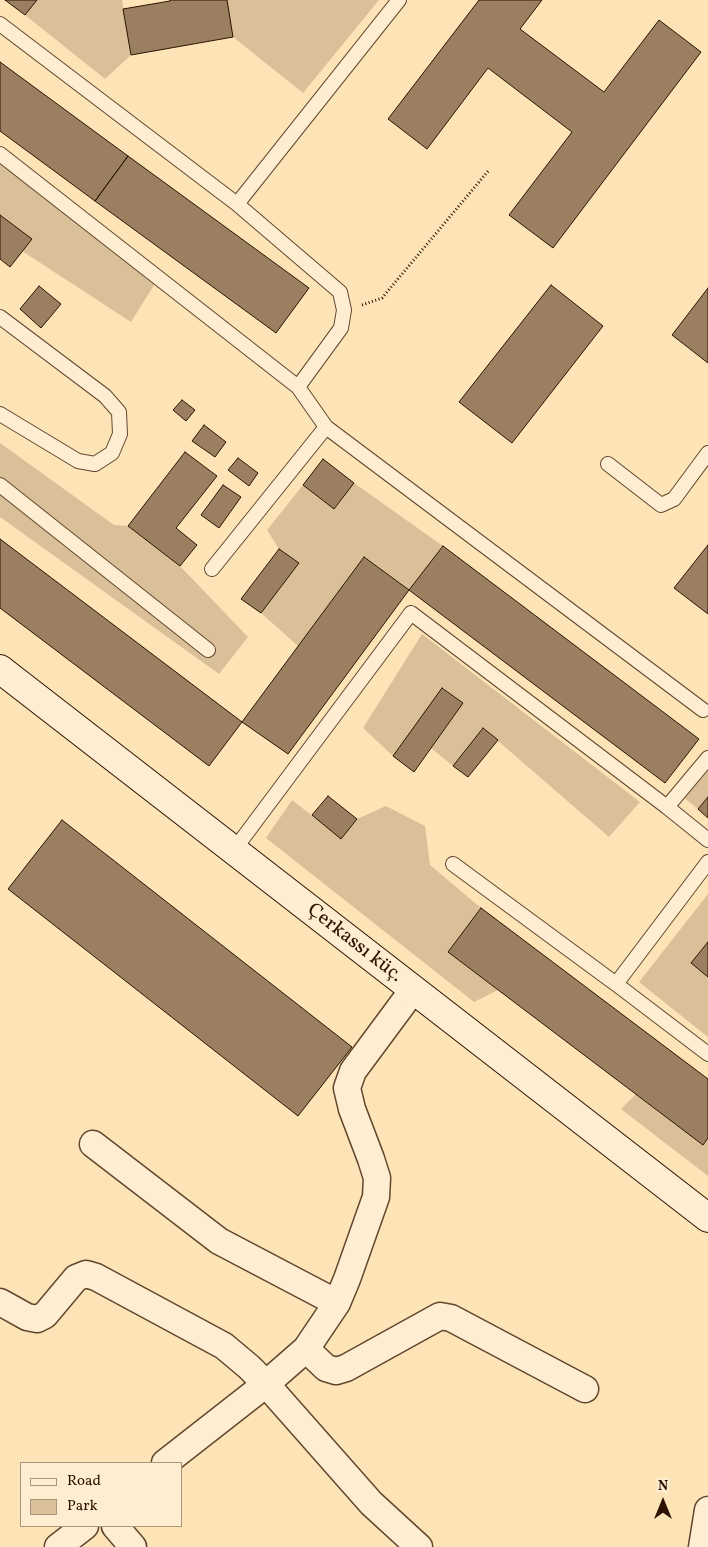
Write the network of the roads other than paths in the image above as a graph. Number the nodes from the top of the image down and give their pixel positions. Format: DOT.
graph roads {
  1 [pos="399,0"];
  2 [pos="0,24"];
  3 [pos="0,154"];
  4 [pos="237,204"];
  5 [pos="0,317"];
  6 [pos="298,387"];
  7 [pos="0,414"];
  8 [pos="326,427"];
  9 [pos="708,453"];
  10 [pos="608,464"];
  11 [pos="0,485"];
  12 [pos="212,569"];
  13 [pos="208,650"];
  14 [pos="0,669"];
  15 [pos="706,711"];
  16 [pos="708,758"];
  17 [pos="667,807"];
  18 [pos="708,840"];
  19 [pos="234,850"];
  20 [pos="708,862"];
  21 [pos="453,864"];
  22 [pos="616,984"];
  23 [pos="413,990"];
  24 [pos="708,1054"];
  25 [pos="93,1144"];
  26 [pos="704,1209"];
  27 [pos="0,1302"];
  28 [pos="337,1303"];
  29 [pos="306,1349"];
  30 [pos="266,1384"];
  31 [pos="585,1389"];
  32 [pos="166,1462"];
  33 [pos="708,1510"];
  34 [pos="84,1527"];
  35 [pos="116,1527"];
  36 [pos="58,1547"];
  37 [pos="132,1547"];
  38 [pos="419,1547"];
  39 [pos="702,1547"];
  1 -- 4 [label="lane"];
  2 -- 4 [label="lane"];
  3 -- 6 [label="lane"];
  4 -- 6 [label="lane"];
  5 -- 7 [label="lane"];
  6 -- 8 [label="lane"];
  8 -- 12 [label="lane"];
  8 -- 15 [label="lane"];
  9 -- 10 [label="lane"];
  11 -- 13 [label="lane"];
  14 -- 19 [label="street, Çerkassı küç."];
  16 -- 17 [label="lane"];
  17 -- 18 [label="lane"];
  17 -- 19 [label="lane"];
  19 -- 23 [label="street, Çerkassı küç."];
  20 -- 22 [label="lane"];
  21 -- 22 [label="lane"];
  22 -- 24 [label="lane"];
  23 -- 26 [label="street, Çerkassı küç."];
  23 -- 28 [label="street"];
  25 -- 28 [label="street"];
  27 -- 30 [label="street"];
  28 -- 29 [label="street"];
  29 -- 30 [label="street"];
  29 -- 31 [label="street"];
  30 -- 32 [label="street"];
  30 -- 38 [label="street"];
  33 -- 39 [label="street"];
  34 -- 36 [label="street"];
  35 -- 37 [label="street"];
}
